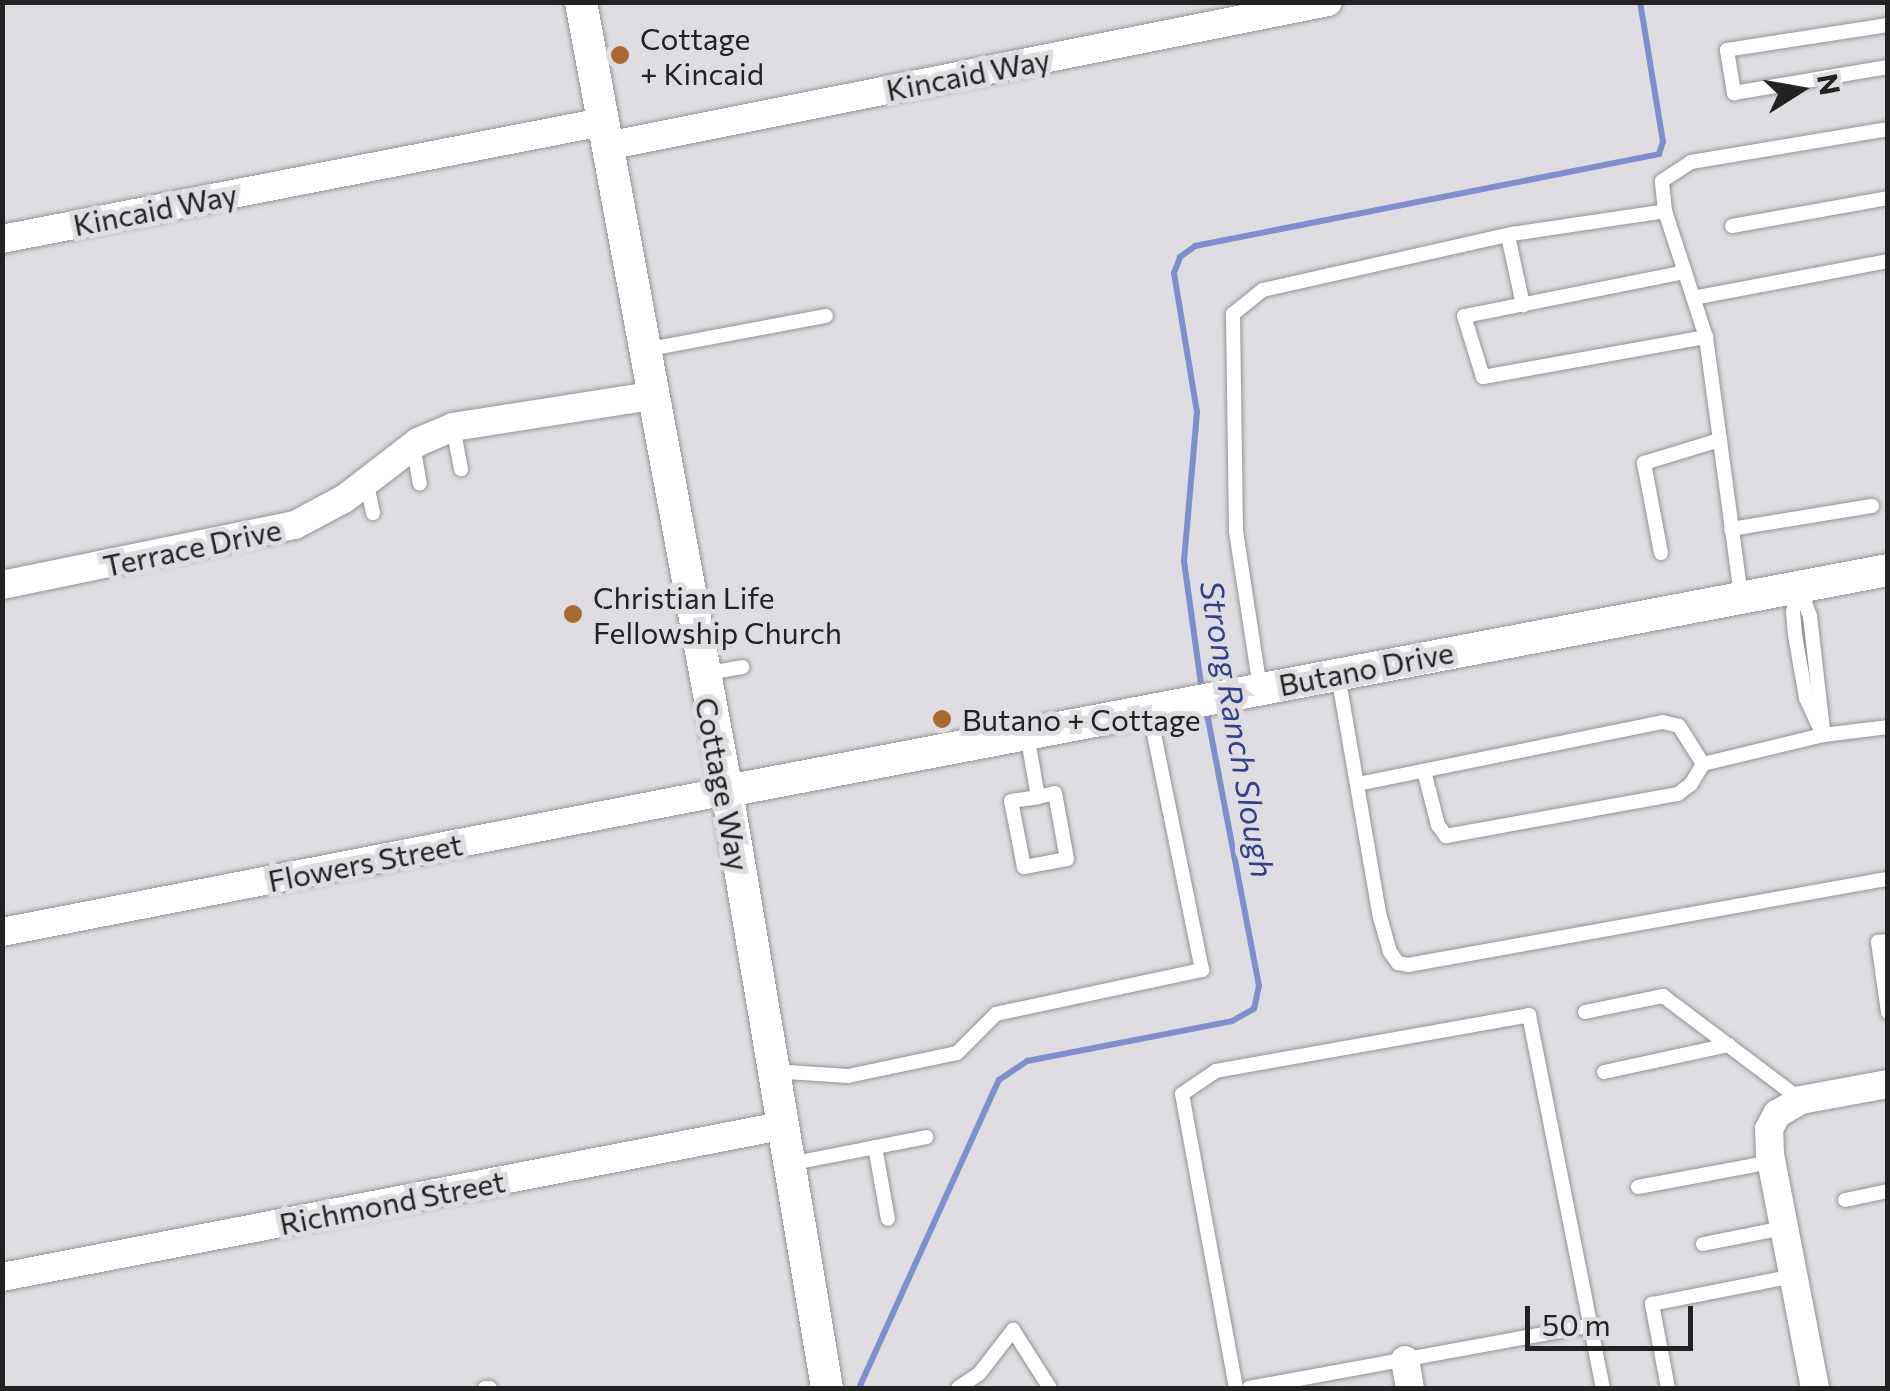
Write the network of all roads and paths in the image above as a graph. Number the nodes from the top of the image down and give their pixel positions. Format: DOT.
graph roads {
  1 [pos="581,2"];
  2 [pos="1328,2"];
  3 [pos="1888,24"];
  4 [pos="1888,66"];
  5 [pos="1888,128"];
  6 [pos="605,134"];
  7 [pos="1888,198"];
  8 [pos="1665,211"];
  9 [pos="1732,226"];
  10 [pos="1508,236"];
  11 [pos="2,239"];
  12 [pos="1888,261"];
  13 [pos="1685,272"];
  14 [pos="1693,298"];
  15 [pos="1523,305"];
  16 [pos="826,316"];
  17 [pos="1706,337"];
  18 [pos="643,350"];
  19 [pos="652,396"];
  20 [pos="453,427"];
  21 [pos="1719,440"];
  22 [pos="413,445"];
  23 [pos="461,468"];
  24 [pos="366,480"];
  25 [pos="420,483"];
  26 [pos="1872,506"];
  27 [pos="373,513"];
  28 [pos="1731,529"];
  29 [pos="1661,553"];
  30 [pos="1888,570"];
  31 [pos="1799,584"];
  32 [pos="2,586"];
  33 [pos="1742,596"];
  34 [pos="742,667"];
  35 [pos="702,674"];
  36 [pos="1338,674"];
  37 [pos="1820,676"];
  38 [pos="1803,679"];
  39 [pos="1260,689"];
  40 [pos="1149,710"];
  41 [pos="1040,727"];
  42 [pos="1888,727"];
  43 [pos="1823,735"];
  44 [pos="1703,764"];
  45 [pos="1424,771"];
  46 [pos="1358,784"];
  47 [pos="727,791"];
  48 [pos="1038,797"];
  49 [pos="1888,879"];
  50 [pos="2,932"];
  51 [pos="1888,940"];
  52 [pos="1585,1012"];
  53 [pos="1888,1012"];
  54 [pos="1729,1046"];
  55 [pos="772,1071"];
  56 [pos="1604,1072"];
  57 [pos="1888,1084"];
  58 [pos="1801,1100"];
  59 [pos="781,1126"];
  60 [pos="926,1137"];
  61 [pos="875,1147"];
  62 [pos="1771,1162"];
  63 [pos="788,1164"];
  64 [pos="1638,1188"];
  65 [pos="1888,1192"];
  66 [pos="1845,1200"];
  67 [pos="888,1219"];
  68 [pos="1784,1228"];
  69 [pos="1703,1244"];
  70 [pos="1794,1276"];
  71 [pos="2,1277"];
  72 [pos="1593,1326"];
  73 [pos="1405,1360"];
  74 [pos="827,1388"];
  75 [pos="958,1388"];
  76 [pos="1050,1388"];
  77 [pos="1236,1388"];
  78 [pos="1249,1388"];
  79 [pos="1410,1388"];
  80 [pos="1603,1388"];
  81 [pos="1668,1388"];
  82 [pos="1815,1388"];
  1 -- 6 [label="street, Cottage Way"];
  2 -- 6 [label="street, Kincaid Way"];
  3 -- 4 [label="lane"];
  5 -- 8 [label="lane"];
  6 -- 11 [label="street, Kincaid Way"];
  6 -- 18 [label="street, Cottage Way"];
  7 -- 9 [label="lane"];
  8 -- 10 [label="lane"];
  8 -- 13 [label="lane"];
  10 -- 15 [label="lane"];
  10 -- 39 [label="lane"];
  12 -- 14 [label="lane"];
  13 -- 14 [label="lane"];
  13 -- 15 [label="lane"];
  14 -- 17 [label="lane"];
  15 -- 17 [label="lane"];
  16 -- 18 [label="lane"];
  17 -- 21 [label="lane"];
  18 -- 19 [label="street, Cottage Way"];
  19 -- 20 [label="street, Terrace Drive"];
  19 -- 35 [label="street, Cottage Way"];
  20 -- 22 [label="street, Terrace Drive"];
  20 -- 23 [label="lane"];
  21 -- 28 [label="lane"];
  21 -- 29 [label="lane"];
  22 -- 24 [label="street, Terrace Drive"];
  22 -- 25 [label="lane"];
  24 -- 27 [label="lane"];
  24 -- 32 [label="street, Terrace Drive"];
  26 -- 28 [label="lane"];
  28 -- 33 [label="lane"];
  30 -- 31 [label="street, Butano Drive"];
  31 -- 33 [label="street, Butano Drive"];
  31 -- 37 [label="lane"];
  31 -- 38 [label="lane"];
  33 -- 36 [label="street, Butano Drive"];
  34 -- 35 [label="lane"];
  35 -- 47 [label="street, Cottage Way"];
  36 -- 39 [label="street, Butano Drive"];
  36 -- 46 [label="lane"];
  37 -- 38 [label="lane"];
  37 -- 43 [label="lane"];
  38 -- 43 [label="lane"];
  39 -- 40 [label="street, Butano Drive"];
  40 -- 41 [label="street, Butano Drive"];
  40 -- 55 [label="lane"];
  41 -- 47 [label="street, Butano Drive"];
  41 -- 48 [label="lane"];
  42 -- 43 [label="lane"];
  43 -- 44 [label="lane"];
  44 -- 45 [label="lane"];
  44 -- 45 [label="lane"];
  45 -- 46 [label="lane"];
  46 -- 49 [label="lane"];
  47 -- 50 [label="street, Flowers Street"];
  47 -- 55 [label="street, Cottage Way"];
  48 -- 48 [label="lane"];
  51 -- 53 [label="lane"];
  52 -- 54 [label="lane"];
  54 -- 56 [label="lane"];
  54 -- 58 [label="lane"];
  55 -- 59 [label="street, Cottage Way"];
  57 -- 58 [label="street"];
  58 -- 62 [label="street"];
  59 -- 63 [label="street, Cottage Way"];
  59 -- 71 [label="street, Richmond Street"];
  60 -- 61 [label="lane"];
  61 -- 63 [label="lane"];
  61 -- 67 [label="lane"];
  62 -- 64 [label="lane"];
  62 -- 68 [label="street"];
  63 -- 74 [label="street, Cottage Way"];
  65 -- 66 [label="lane"];
  68 -- 69 [label="lane"];
  68 -- 70 [label="street"];
  70 -- 81 [label="lane"];
  70 -- 82 [label="street"];
  72 -- 73 [label="lane"];
  72 -- 77 [label="lane"];
  72 -- 80 [label="lane"];
  73 -- 78 [label="lane"];
  73 -- 79 [label="street"];
  75 -- 76 [label="lane"];
}
